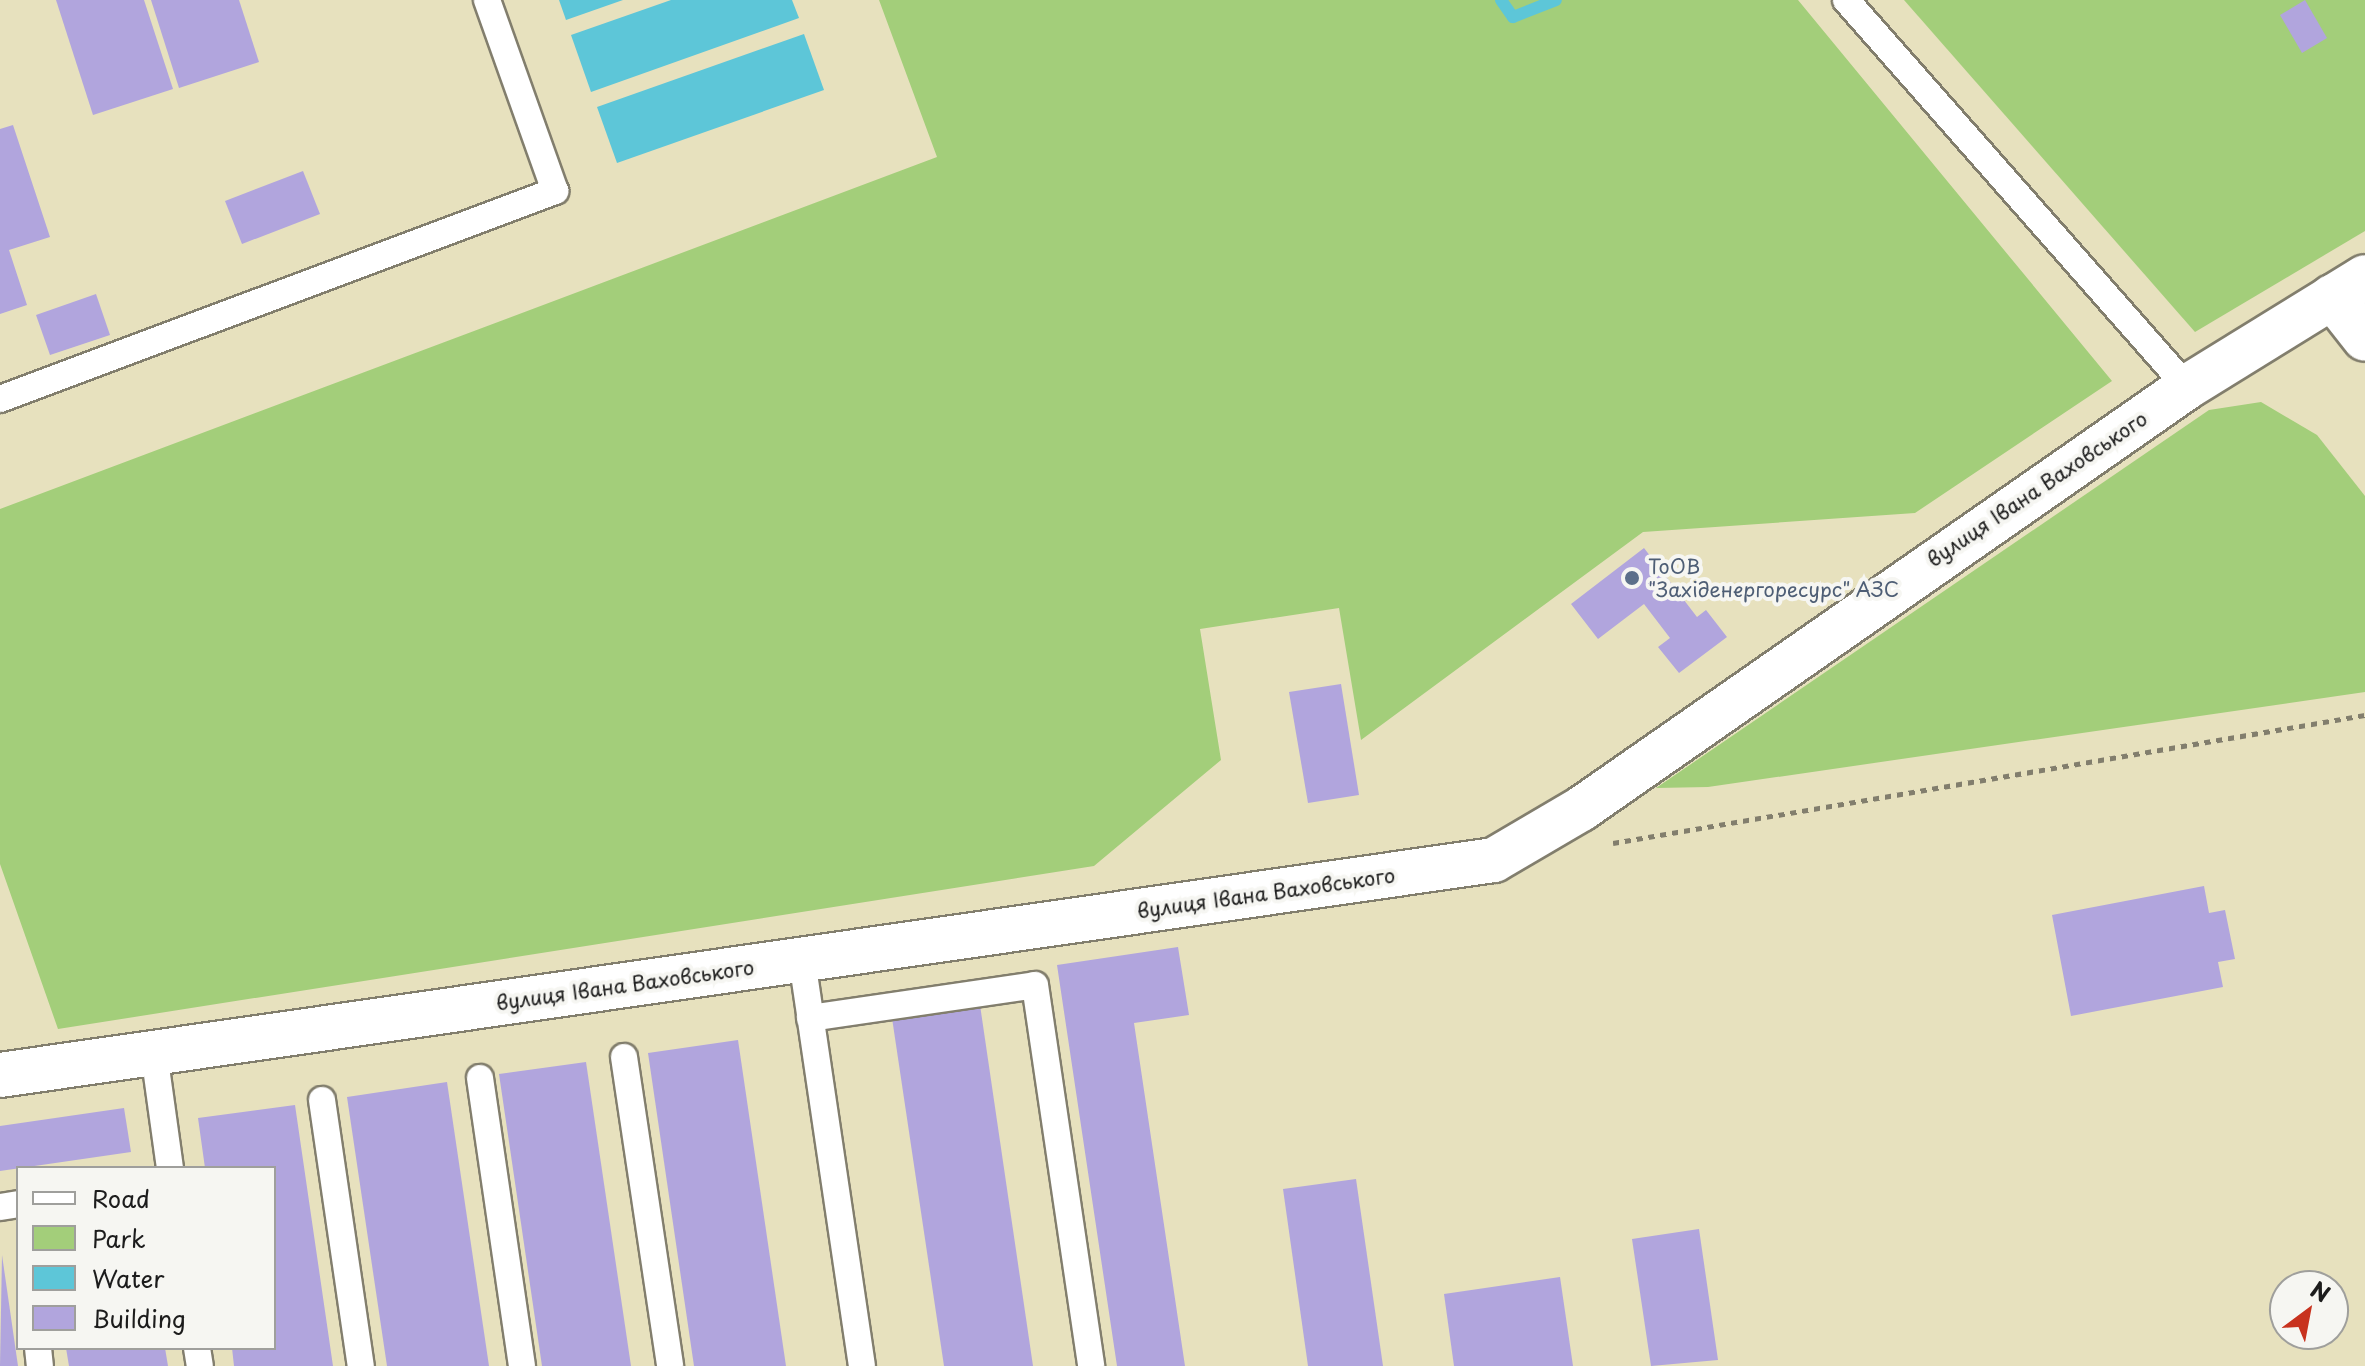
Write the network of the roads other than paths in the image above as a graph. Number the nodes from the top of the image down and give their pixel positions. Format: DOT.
graph roads {
  1 [pos="487,0"];
  2 [pos="1846,0"];
  3 [pos="2349,287"];
  4 [pos="2365,339"];
  5 [pos="2187,387"];
  6 [pos="0,399"];
  7 [pos="802,960"];
  8 [pos="810,1018"];
  9 [pos="154,1053"];
  10 [pos="624,1057"];
  11 [pos="0,1075"];
  12 [pos="480,1078"];
  13 [pos="322,1100"];
  14 [pos="170,1166"];
  15 [pos="361,1366"];
  16 [pos="522,1366"];
  17 [pos="670,1366"];
  18 [pos="862,1366"];
  19 [pos="1091,1366"];
  1 -- 6 [label="lane"];
  2 -- 5 [label="lane"];
  3 -- 4 [label="street"];
  3 -- 5 [label="street, вулиця Івана Ваховського"];
  5 -- 7 [label="street, вулиця Івана Ваховського"];
  7 -- 8 [label="lane"];
  7 -- 9 [label="street, вулиця Івана Ваховського"];
  8 -- 18 [label="lane"];
  8 -- 19 [label="lane"];
  9 -- 11 [label="street, вулиця Івана Ваховського"];
  9 -- 14 [label="lane"];
  10 -- 17 [label="lane"];
  12 -- 16 [label="lane"];
  13 -- 15 [label="lane"];
}
